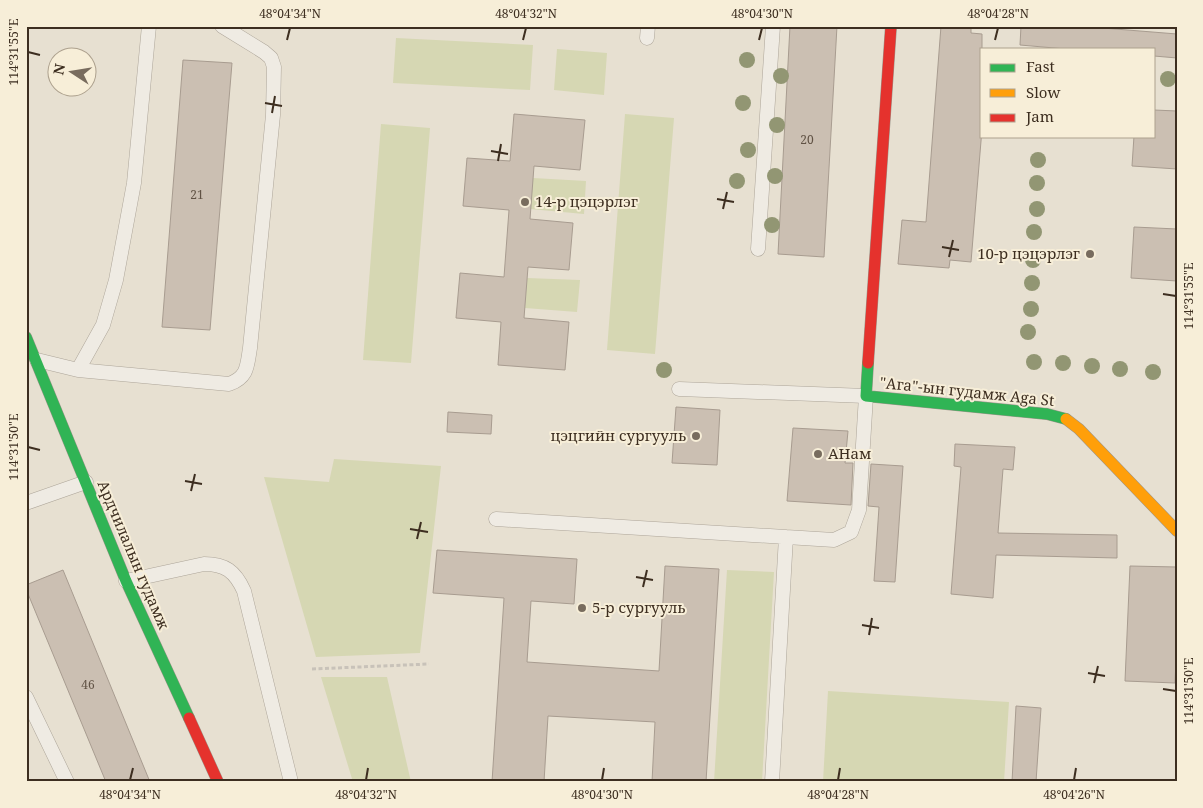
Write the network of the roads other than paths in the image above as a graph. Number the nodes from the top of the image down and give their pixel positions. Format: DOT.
graph roads {
  1 [pos="149,26"];
  2 [pos="222,26"];
  3 [pos="773,26"];
  4 [pos="891,26"];
  5 [pos="758,248"];
  6 [pos="26,337"];
  7 [pos="37,360"];
  8 [pos="78,370"];
  9 [pos="679,389"];
  10 [pos="866,396"];
  11 [pos="86,482"];
  12 [pos="26,503"];
  13 [pos="496,519"];
  14 [pos="1177,531"];
  15 [pos="786,537"];
  16 [pos="126,581"];
  17 [pos="26,696"];
  18 [pos="67,782"];
  19 [pos="218,782"];
  20 [pos="291,782"];
  21 [pos="772,782"];
  1 -- 8 [label="lane"];
  2 -- 8 [label="lane"];
  3 -- 5 [label="lane"];
  4 -- 10 [label="street, \"Ага\"-ын гудамж Aga St"];
  6 -- 7 [label="street, Ардчилалын гудамж"];
  7 -- 8 [label="lane"];
  7 -- 11 [label="street, Ардчилалын гудамж"];
  9 -- 10 [label="lane"];
  10 -- 14 [label="street, \"Ага\"-ын гудамж Aga St"];
  10 -- 15 [label="lane"];
  11 -- 12 [label="lane"];
  11 -- 16 [label="street, Ардчилалын гудамж"];
  13 -- 15 [label="lane"];
  15 -- 21 [label="lane"];
  16 -- 19 [label="street, Ардчилалын гудамж"];
  16 -- 20 [label="lane"];
  17 -- 18 [label="lane"];
}
